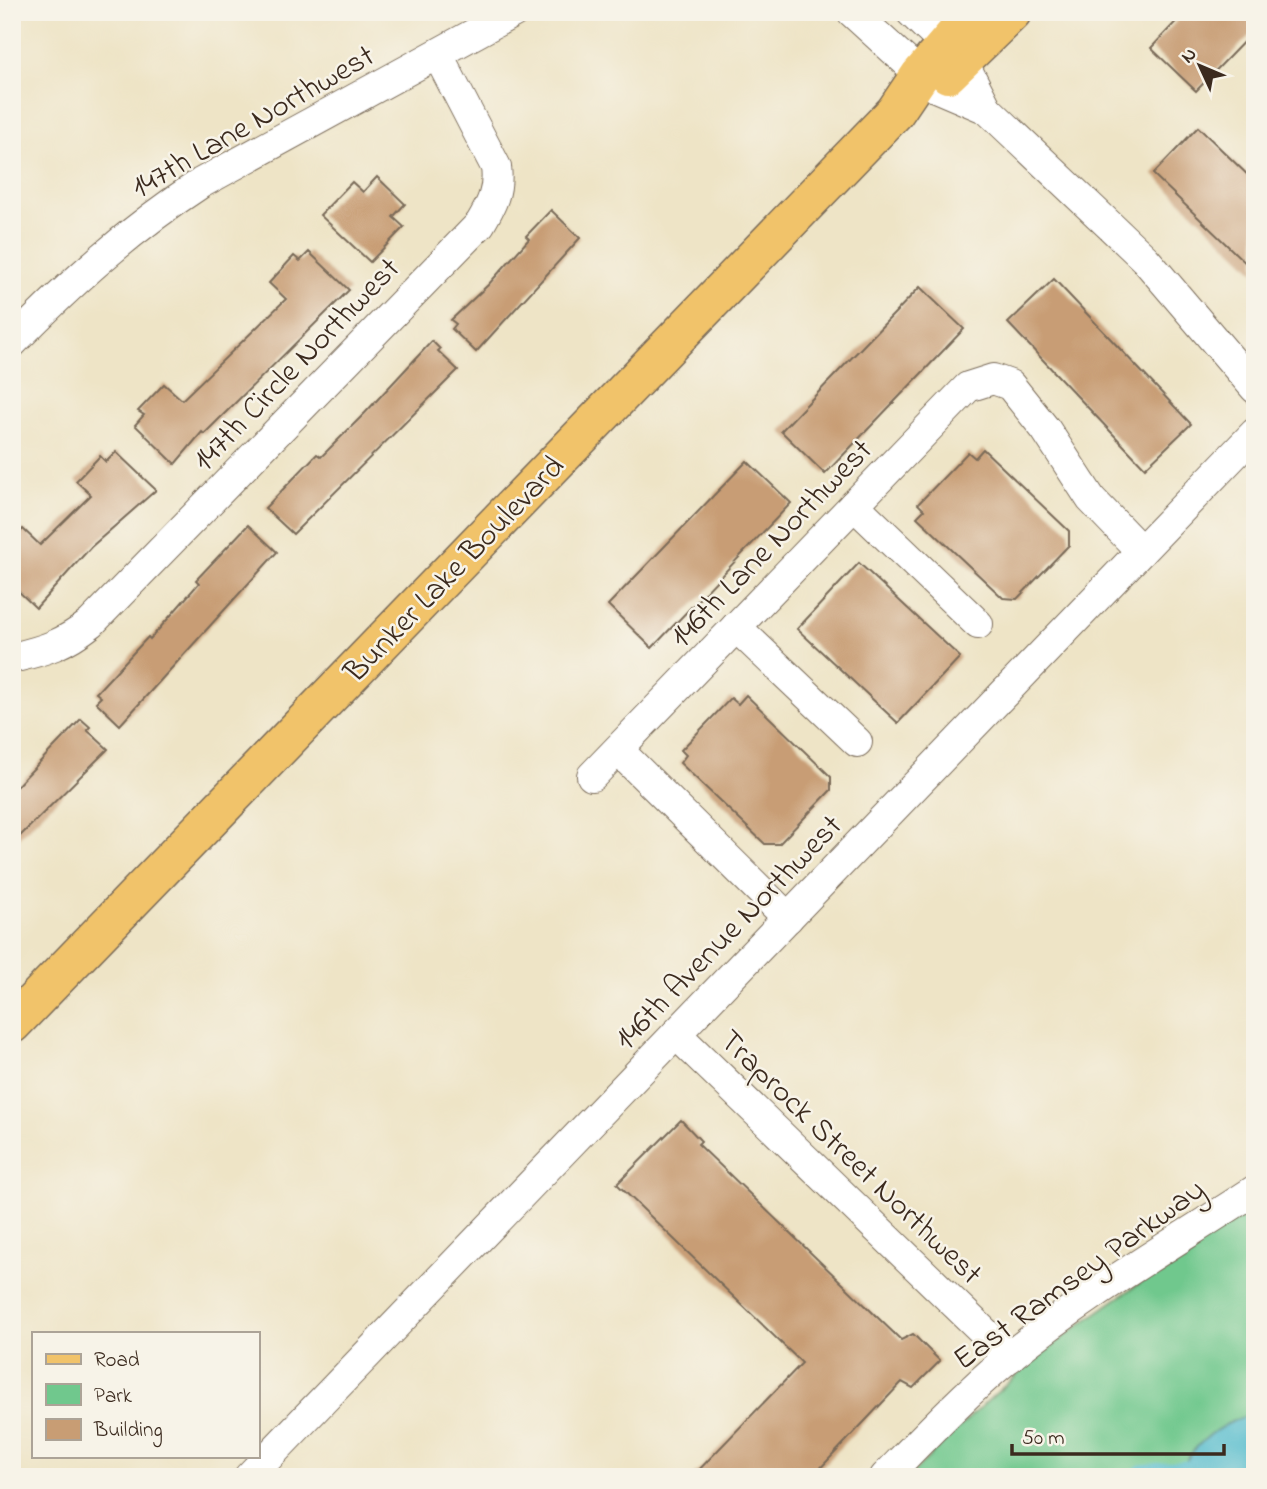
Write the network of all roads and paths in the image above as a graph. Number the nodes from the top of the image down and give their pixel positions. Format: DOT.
graph roads {
  1 [pos="514,12"];
  2 [pos="852,12"];
  3 [pos="912,12"];
  4 [pos="974,12"];
  5 [pos="1013,12"];
  6 [pos="954,52"];
  7 [pos="438,55"];
  8 [pos="926,80"];
  9 [pos="987,109"];
  10 [pos="12,343"];
  11 [pos="1255,388"];
  12 [pos="1255,433"];
  13 [pos="854,505"];
  14 [pos="1141,551"];
  15 [pos="978,624"];
  16 [pos="737,627"];
  17 [pos="12,658"];
  18 [pos="857,742"];
  19 [pos="618,750"];
  20 [pos="592,776"];
  21 [pos="788,918"];
  22 [pos="12,1024"];
  23 [pos="677,1034"];
  24 [pos="1255,1189"];
  25 [pos="1010,1357"];
  26 [pos="249,1477"];
  27 [pos="885,1477"];
  1 -- 7 [label="street, 147th Lane Northwest"];
  2 -- 8 [label="street"];
  3 -- 6 [label="street"];
  4 -- 6 [label="main road, Bunker Lake Boulevard"];
  5 -- 6 [label="main road, Bunker Lake Boulevard"];
  6 -- 8 [label="main road, Bunker Lake Boulevard"];
  6 -- 9 [label="street"];
  7 -- 10 [label="street, 147th Lane Northwest"];
  7 -- 17 [label="street, 147th Circle Northwest"];
  8 -- 9 [label="street"];
  8 -- 22 [label="main road, Bunker Lake Boulevard"];
  9 -- 11 [label="street"];
  12 -- 14 [label="street, 146th Avenue Northwest"];
  13 -- 14 [label="street, 146th Lane Northwest"];
  13 -- 15 [label="street"];
  13 -- 16 [label="street, 146th Lane Northwest"];
  14 -- 21 [label="street, 146th Avenue Northwest"];
  16 -- 18 [label="street"];
  16 -- 19 [label="street, 146th Lane Northwest"];
  19 -- 20 [label="street, 146th Lane Northwest"];
  19 -- 21 [label="street"];
  21 -- 23 [label="street, 146th Avenue Northwest"];
  23 -- 25 [label="street, Traprock Street Northwest"];
  23 -- 26 [label="street, 146th Avenue Northwest"];
  24 -- 25 [label="street, East Ramsey Parkway"];
  25 -- 27 [label="street, East Ramsey Parkway"];
}
